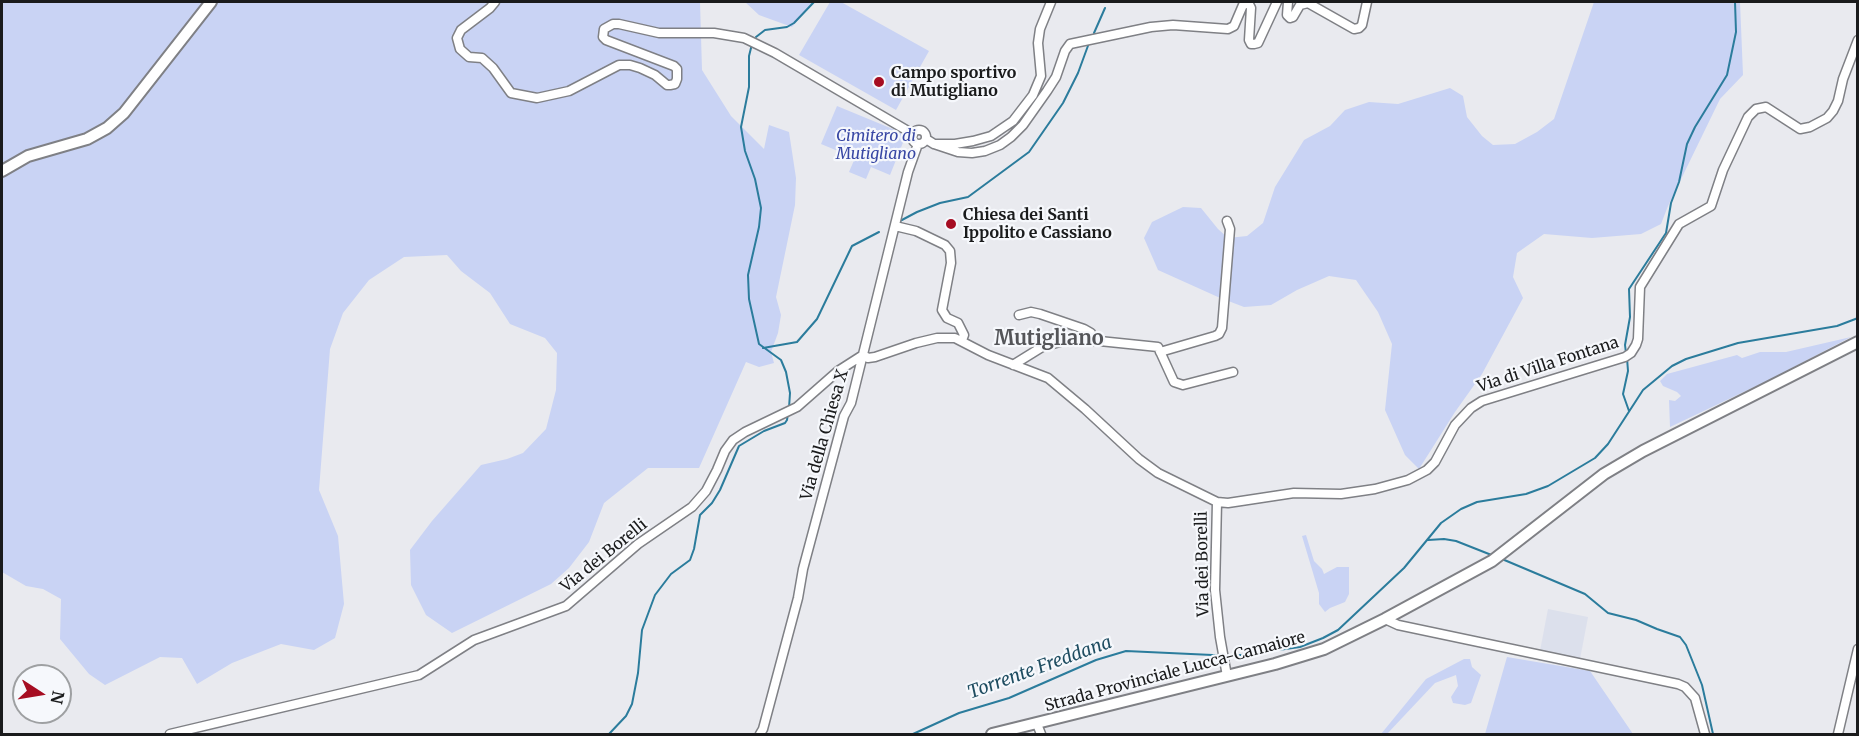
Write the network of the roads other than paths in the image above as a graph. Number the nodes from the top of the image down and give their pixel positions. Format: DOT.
graph roads {
  1 [pos="211,2"];
  2 [pos="495,2"];
  3 [pos="1051,2"];
  4 [pos="1277,2"];
  5 [pos="1288,2"];
  6 [pos="1367,2"];
  7 [pos="1857,40"];
  8 [pos="926,143"];
  9 [pos="2,171"];
  10 [pos="1227,221"];
  11 [pos="895,226"];
  12 [pos="1019,315"];
  13 [pos="962,340"];
  14 [pos="1093,341"];
  15 [pos="1857,342"];
  16 [pos="1160,352"];
  17 [pos="863,355"];
  18 [pos="1013,364"];
  19 [pos="1233,372"];
  20 [pos="1217,502"];
  21 [pos="1385,619"];
  22 [pos="1857,649"];
  23 [pos="1227,676"];
  24 [pos="1037,724"];
  25 [pos="170,735"];
  26 [pos="760,735"];
  27 [pos="992,735"];
  28 [pos="1041,735"];
  29 [pos="1705,735"];
  30 [pos="1838,735"];
  1 -- 9 [label="main road"];
  2 -- 8 [label="street"];
  3 -- 8 [label="street"];
  4 -- 8 [label="street"];
  5 -- 6 [label="street"];
  7 -- 20 [label="street, Via di Villa Fontana"];
  8 -- 11 [label="street, Via della Chiesa X"];
  10 -- 16 [label="street"];
  11 -- 13 [label="street"];
  11 -- 17 [label="street, Via della Chiesa X"];
  12 -- 14 [label="street"];
  13 -- 17 [label="street"];
  13 -- 18 [label="street"];
  14 -- 16 [label="street"];
  14 -- 18 [label="street"];
  15 -- 21 [label="main road, Strada Provinciale Lucca-Camaiore"];
  16 -- 19 [label="street"];
  17 -- 25 [label="street, Via dei Borelli"];
  17 -- 26 [label="street, Via della Chiesa X"];
  18 -- 20 [label="street"];
  20 -- 23 [label="street, Via dei Borelli"];
  21 -- 23 [label="main road, Strada Provinciale Lucca-Camaiore"];
  21 -- 29 [label="street"];
  22 -- 30 [label="street"];
  23 -- 24 [label="main road, Strada Provinciale Lucca-Camaiore"];
  24 -- 27 [label="main road, Strada Provinciale Lucca-Camaiore"];
  24 -- 28 [label="street"];
}
